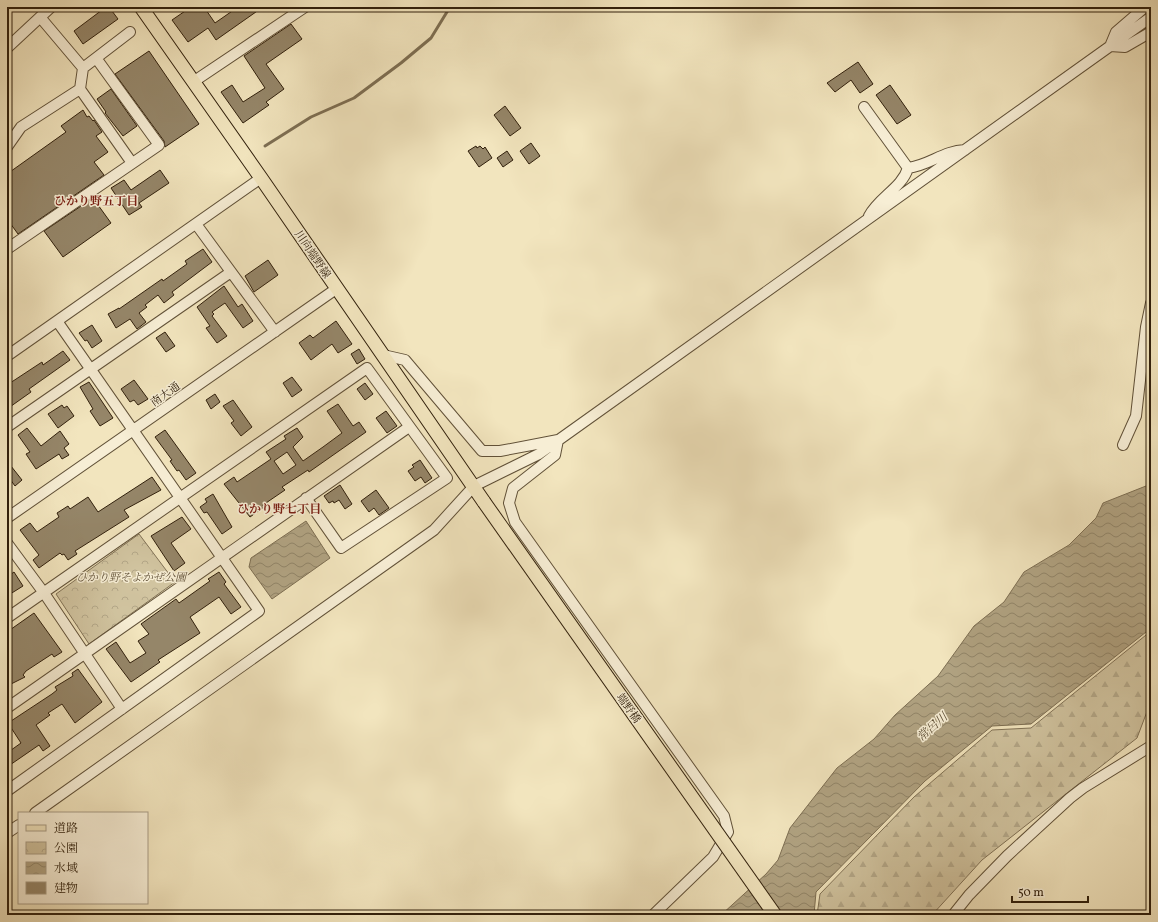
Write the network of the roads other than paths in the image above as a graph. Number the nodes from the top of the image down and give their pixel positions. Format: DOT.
graph roads {
  1 [pos="51,7"];
  2 [pos="140,7"];
  3 [pos="305,7"];
  4 [pos="1145,7"];
  5 [pos="40,17"];
  6 [pos="1151,17"];
  7 [pos="130,32"];
  8 [pos="1151,32"];
  9 [pos="1110,46"];
  10 [pos="7,48"];
  11 [pos="96,58"];
  12 [pos="83,68"];
  13 [pos="193,82"];
  14 [pos="80,89"];
  15 [pos="864,106"];
  16 [pos="7,147"];
  17 [pos="966,150"];
  18 [pos="132,163"];
  19 [pos="908,168"];
  20 [pos="261,178"];
  21 [pos="866,221"];
  22 [pos="196,224"];
  23 [pos="7,249"];
  24 [pos="231,272"];
  25 [pos="336,289"];
  26 [pos="1151,303"];
  27 [pos="57,322"];
  28 [pos="275,332"];
  29 [pos="7,356"];
  30 [pos="383,356"];
  31 [pos="91,369"];
  32 [pos="7,427"];
  33 [pos="410,427"];
  34 [pos="133,430"];
  35 [pos="558,440"];
  36 [pos="1123,445"];
  37 [pos="474,486"];
  38 [pos="181,498"];
  39 [pos="306,498"];
  40 [pos="484,502"];
  41 [pos="7,518"];
  42 [pos="7,543"];
  43 [pos="222,558"];
  44 [pos="44,593"];
  45 [pos="7,618"];
  46 [pos="85,654"];
  47 [pos="7,708"];
  48 [pos="122,709"];
  49 [pos="1151,746"];
  50 [pos="7,791"];
  51 [pos="36,812"];
  52 [pos="18,826"];
  53 [pos="7,833"];
  54 [pos="653,915"];
  55 [pos="775,915"];
  56 [pos="953,915"];
  1 -- 5 [label="street"];
  2 -- 13 [label="main road, 川向端野線"];
  3 -- 13 [label="street"];
  4 -- 9 [label="street"];
  5 -- 10 [label="street"];
  5 -- 12 [label="street"];
  6 -- 9 [label="street"];
  7 -- 11 [label="street"];
  8 -- 9 [label="street"];
  9 -- 17 [label="street"];
  11 -- 12 [label="street"];
  11 -- 18 [label="street"];
  12 -- 14 [label="street"];
  13 -- 20 [label="main road, 川向端野線"];
  14 -- 16 [label="street"];
  14 -- 18 [label="street"];
  15 -- 19 [label="street"];
  17 -- 19 [label="street"];
  17 -- 21 [label="street"];
  18 -- 23 [label="street"];
  19 -- 21 [label="street"];
  20 -- 22 [label="street"];
  20 -- 25 [label="main road, 川向端野線"];
  21 -- 35 [label="street"];
  22 -- 24 [label="street"];
  22 -- 27 [label="street"];
  24 -- 28 [label="street"];
  24 -- 31 [label="street"];
  25 -- 28 [label="street, 南大通"];
  25 -- 30 [label="main road, 川向端野線"];
  26 -- 36 [label="street"];
  27 -- 29 [label="street"];
  27 -- 31 [label="street"];
  28 -- 34 [label="street, 南大通"];
  30 -- 35 [label="street"];
  30 -- 37 [label="main road, 川向端野線"];
  31 -- 32 [label="street"];
  31 -- 34 [label="street"];
  33 -- 38 [label="street"];
  33 -- 39 [label="street"];
  33 -- 39 [label="street"];
  34 -- 38 [label="street"];
  34 -- 41 [label="street, 南大通"];
  35 -- 37 [label="street"];
  35 -- 54 [label="street"];
  37 -- 40 [label="main road, 川向端野線"];
  37 -- 51 [label="street"];
  38 -- 43 [label="street"];
  38 -- 44 [label="street"];
  39 -- 43 [label="street"];
  40 -- 55 [label="main road, 端野橋, bridge"];
  42 -- 44 [label="street"];
  43 -- 46 [label="street"];
  43 -- 48 [label="street"];
  44 -- 45 [label="street"];
  44 -- 46 [label="street"];
  46 -- 47 [label="street"];
  46 -- 48 [label="street"];
  48 -- 50 [label="street"];
  49 -- 56 [label="street"];
  52 -- 53 [label="street"];
}
